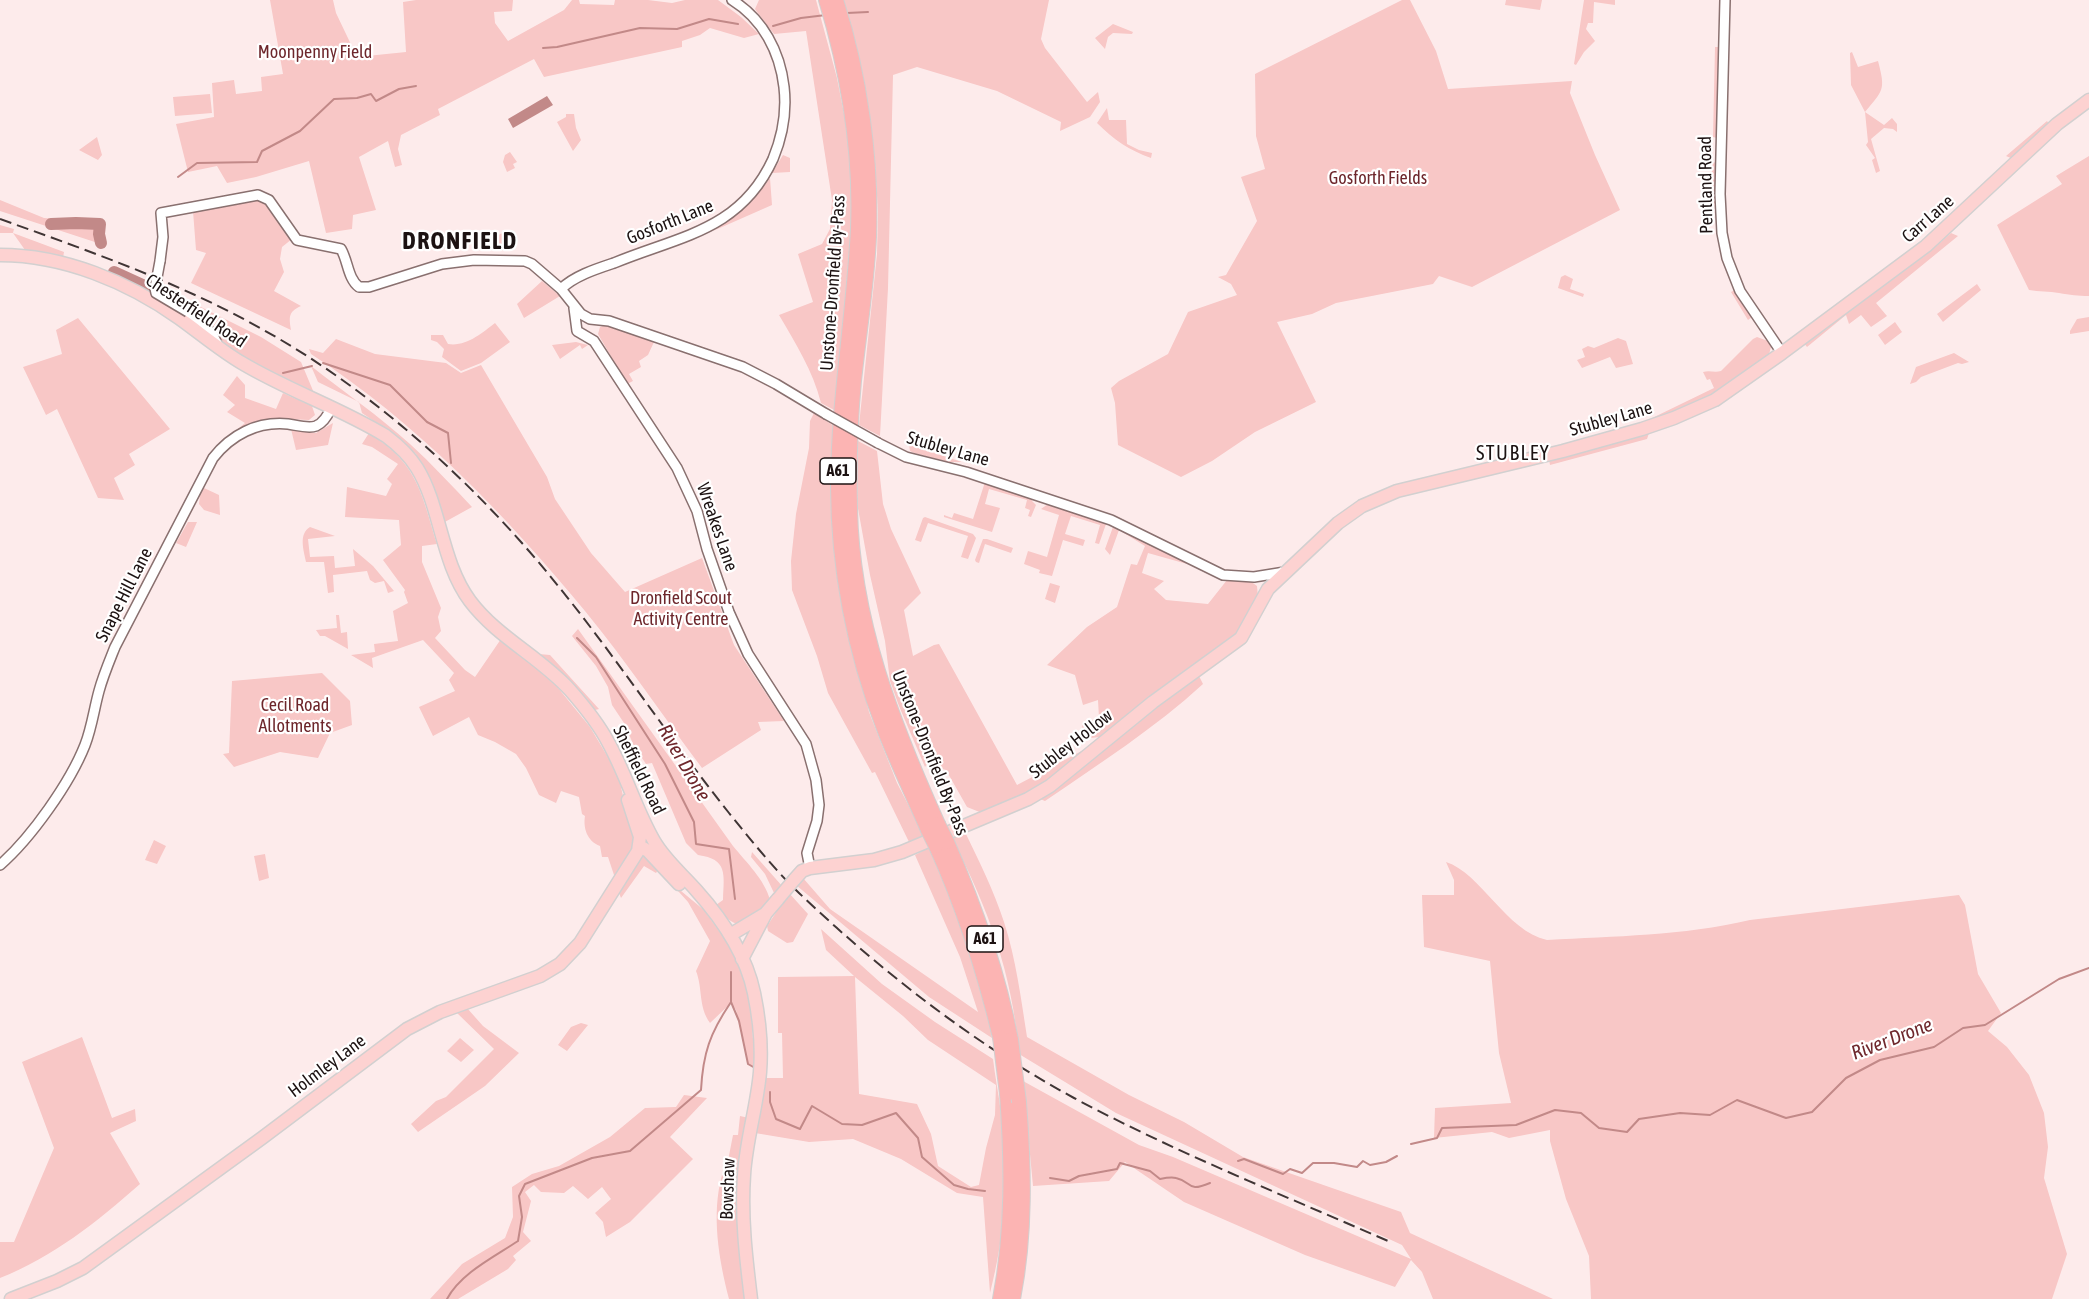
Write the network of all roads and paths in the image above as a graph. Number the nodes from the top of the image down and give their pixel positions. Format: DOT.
graph roads {
  1 [pos="732,0"];
  2 [pos="826,0"];
  3 [pos="836,0"];
  4 [pos="1725,0"];
  5 [pos="746,3"];
  6 [pos="853,97"];
  7 [pos="2089,100"];
  8 [pos="0,255"];
  9 [pos="561,289"];
  10 [pos="574,307"];
  11 [pos="588,319"];
  12 [pos="601,320"];
  13 [pos="578,323"];
  14 [pos="592,334"];
  15 [pos="219,348"];
  16 [pos="1782,354"];
  17 [pos="331,408"];
  18 [pos="1285,572"];
  19 [pos="1260,576"];
  20 [pos="1268,590"];
  21 [pos="628,784"];
  22 [pos="640,846"];
  23 [pos="0,865"];
  24 [pos="810,868"];
  25 [pos="710,909"];
  26 [pos="766,913"];
  27 [pos="759,927"];
  28 [pos="732,939"];
  29 [pos="742,959"];
  30 [pos="759,1081"];
  31 [pos="1014,1098"];
  32 [pos="11,1299"];
  33 [pos="751,1299"];
  34 [pos="1000,1299"];
  35 [pos="1013,1299"];
  1 -- 5 [label="street, Gosforth Lane"];
  2 -- 6 [label="highway, Unstone-Dronfield By-Pass / A61"];
  3 -- 6 [label="highway, Unstone-Dronfield By-Pass / A61"];
  4 -- 16 [label="street, Pentland Road"];
  5 -- 9 [label="street, Gosforth Lane"];
  6 -- 31 [label="highway, Unstone-Dronfield By-Pass / A61, bridge"];
  7 -- 16 [label="main road, Carr Lane"];
  8 -- 15 [label="main road, Chesterfield Road"];
  9 -- 10 [label="street, Wreakes Lane"];
  9 -- 15 [label="street, Wreakes Lane, bridge"];
  10 -- 11 [label="street, Wreakes Lane"];
  10 -- 13 [label="street, Wreakes Lane"];
  11 -- 12 [label="street, Stubley Lane"];
  11 -- 13 [label="street"];
  11 -- 14 [label="street, Wreakes Lane"];
  12 -- 14 [label="street"];
  12 -- 19 [label="street, Stubley Lane, bridge"];
  13 -- 14 [label="street, Wreakes Lane"];
  14 -- 24 [label="street, Wreakes Lane"];
  15 -- 17 [label="main road, Chesterfield Road"];
  16 -- 18 [label="main road, Stubley Lane"];
  17 -- 21 [label="main road, Sheffield Road"];
  17 -- 23 [label="street, Snape Hill Lane"];
  18 -- 19 [label="street, Stubley Lane"];
  18 -- 20 [label="main road, Stubley Lane"];
  19 -- 20 [label="street"];
  20 -- 24 [label="main road, Stubley Hollow"];
  21 -- 22 [label="main road"];
  21 -- 25 [label="main road, Sheffield Road"];
  22 -- 25 [label="main road"];
  22 -- 32 [label="main road, Holmley Lane"];
  24 -- 26 [label="main road, Stubley Hollow, bridge"];
  25 -- 28 [label="main road, Sheffield Road"];
  26 -- 27 [label="main road, Stubley Hollow"];
  26 -- 28 [label="main road, Stubley Hollow"];
  27 -- 28 [label="main road, Stubley Hollow"];
  27 -- 29 [label="main road, Stubley Hollow"];
  28 -- 29 [label="main road, Sheffield Road"];
  29 -- 30 [label="main road, Sheffield Road"];
  30 -- 33 [label="main road, Bowshaw"];
  31 -- 34 [label="highway, Unstone-Dronfield By-Pass / A61"];
  31 -- 35 [label="highway, Unstone-Dronfield By-Pass / A61"];
}
